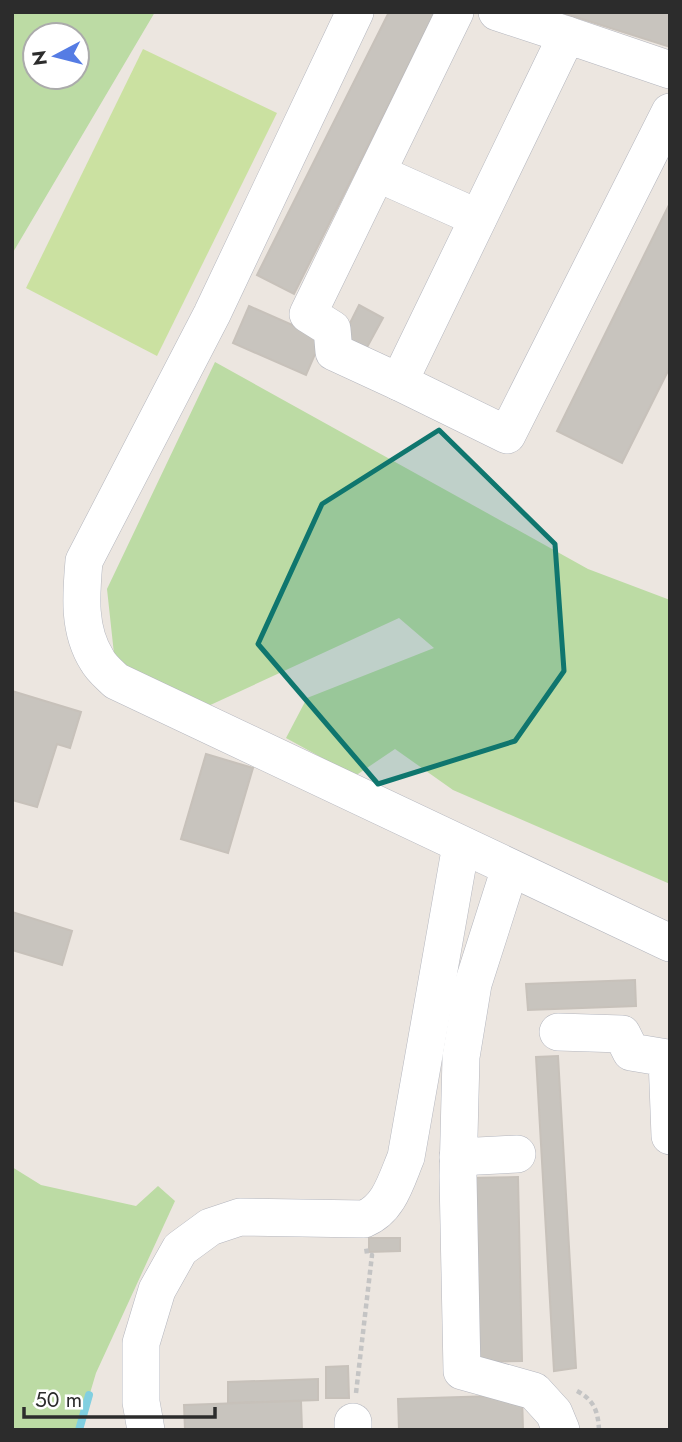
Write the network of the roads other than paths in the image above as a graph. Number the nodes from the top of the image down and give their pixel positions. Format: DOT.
graph roads {
  1 [pos="355,12"];
  2 [pos="455,12"];
  3 [pos="497,12"];
  4 [pos="566,35"];
  5 [pos="670,70"];
  6 [pos="670,112"];
  7 [pos="377,173"];
  8 [pos="478,218"];
  9 [pos="398,382"];
  10 [pos="461,845"];
  11 [pos="510,868"];
  12 [pos="670,943"];
  13 [pos="558,1032"];
  14 [pos="670,1136"];
  15 [pos="517,1154"];
  16 [pos="458,1157"];
  17 [pos="146,1430"];
  18 [pos="561,1430"];
  1 -- 10 [label="street"];
  2 -- 7 [label="street"];
  3 -- 4 [label="street"];
  4 -- 5 [label="street"];
  4 -- 8 [label="street"];
  6 -- 9 [label="street"];
  7 -- 8 [label="street"];
  7 -- 9 [label="street"];
  8 -- 9 [label="street"];
  10 -- 11 [label="street"];
  10 -- 17 [label="street"];
  11 -- 12 [label="street"];
  11 -- 16 [label="street"];
  13 -- 14 [label="street"];
  15 -- 16 [label="street"];
  16 -- 18 [label="street"];
}
